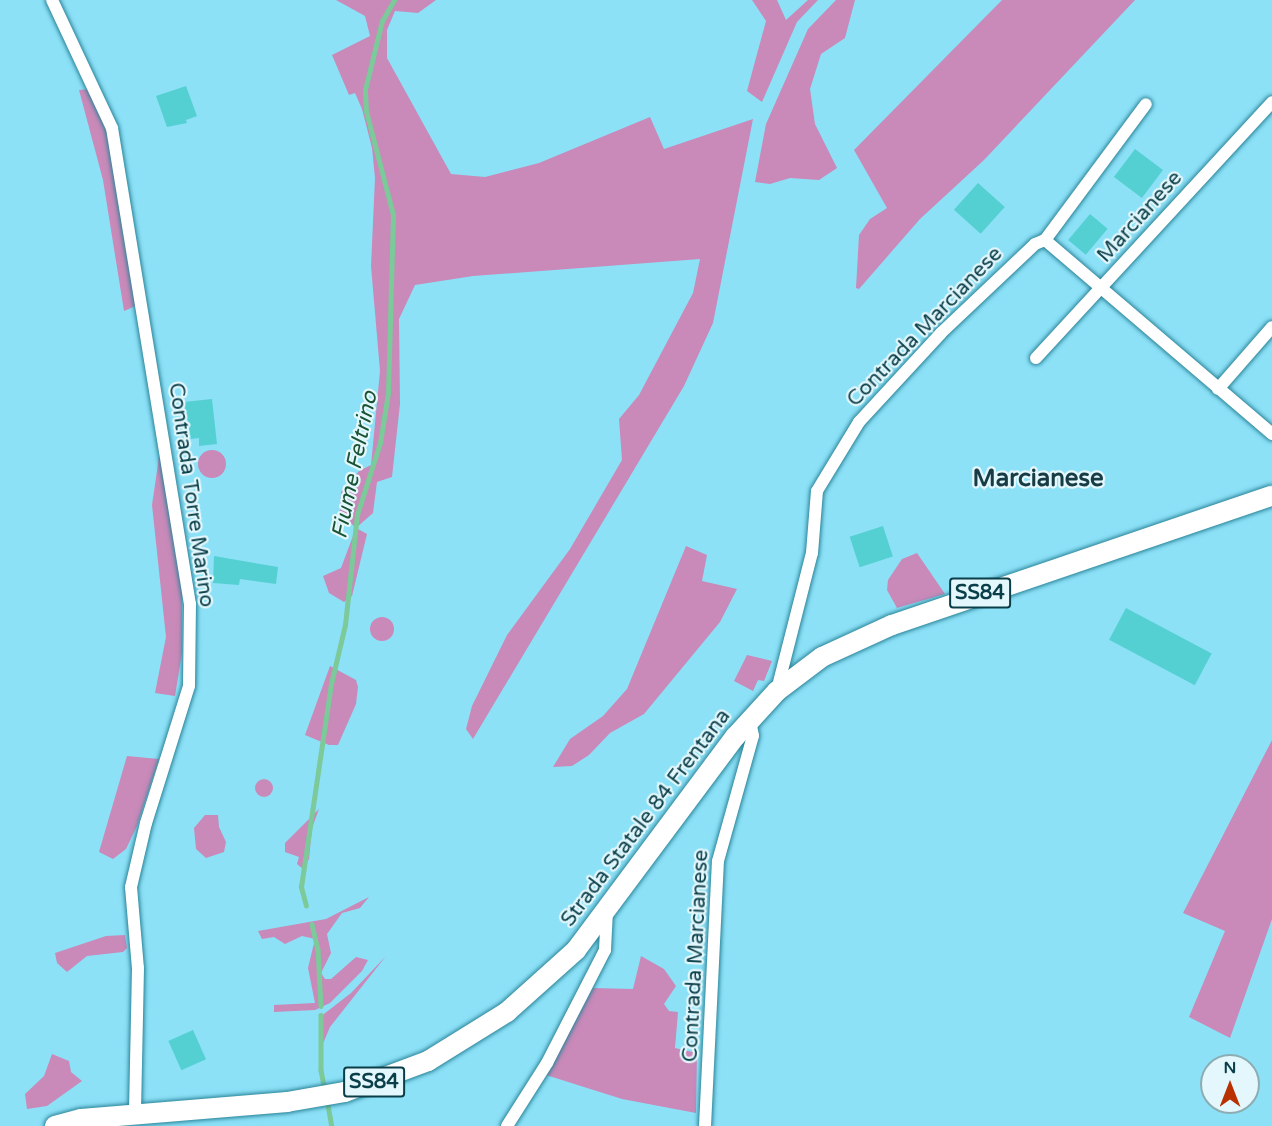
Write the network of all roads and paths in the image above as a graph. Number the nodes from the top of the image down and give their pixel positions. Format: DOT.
graph roads {
  1 [pos="52,0"];
  2 [pos="1272,102"];
  3 [pos="1146,104"];
  4 [pos="1045,240"];
  5 [pos="1100,290"];
  6 [pos="1272,327"];
  7 [pos="1036,358"];
  8 [pos="1218,389"];
  9 [pos="1272,434"];
  10 [pos="1272,496"];
  11 [pos="777,691"];
  12 [pos="750,720"];
  13 [pos="607,910"];
  14 [pos="135,1112"];
  15 [pos="170,1118"];
  16 [pos="80,1122"];
  17 [pos="55,1126"];
  18 [pos="507,1126"];
  19 [pos="705,1126"];
  1 -- 14 [label="street, Contrada Torre Marino"];
  2 -- 5 [label="street, Marcianese"];
  3 -- 4 [label="street, Contrada Marcianese"];
  4 -- 5 [label="street"];
  4 -- 11 [label="street, Contrada Marcianese"];
  5 -- 7 [label="street, Marcianese"];
  5 -- 8 [label="street"];
  6 -- 8 [label="street"];
  8 -- 9 [label="street"];
  10 -- 11 [label="main road, Strada Statale 84 Frentana / SS84"];
  11 -- 12 [label="main road, Strada Statale 84 Frentana / SS84"];
  12 -- 13 [label="main road, Strada Statale 84 Frentana / SS84"];
  12 -- 19 [label="street, Contrada Marcianese"];
  13 -- 15 [label="main road, Strada Statale 84 Frentana / SS84"];
  13 -- 18 [label="street"];
  14 -- 15 [label="main road, Strada Statale 84 Frentana / SS84"];
  14 -- 16 [label="main road, Strada Statale 84 Frentana / SS84"];
  16 -- 17 [label="main road, Strada Statale 84 Frentana / SS84"];
}
